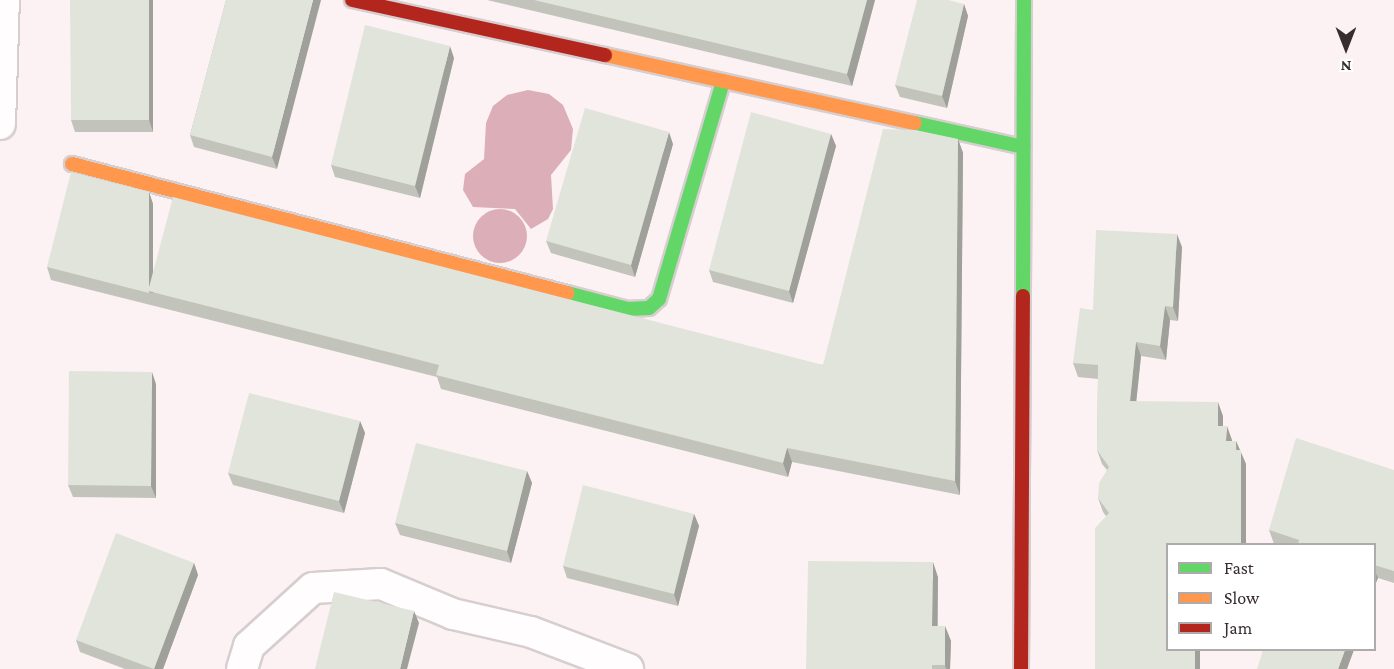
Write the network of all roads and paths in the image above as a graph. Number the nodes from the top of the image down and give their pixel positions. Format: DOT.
graph roads {
  1 [pos="4,0"];
  2 [pos="352,0"];
  3 [pos="1024,0"];
  4 [pos="1,80"];
  5 [pos="723,81"];
  6 [pos="0,124"];
  7 [pos="1023,147"];
  8 [pos="72,164"];
  9 [pos="242,669"];
  10 [pos="628,669"];
  11 [pos="1021,669"];
  1 -- 4 [label="street"];
  2 -- 5 [label="street"];
  3 -- 7 [label="street"];
  4 -- 6 [label="street"];
  5 -- 7 [label="street"];
  5 -- 8 [label="street"];
  7 -- 11 [label="street"];
  9 -- 10 [label="street"];
}
